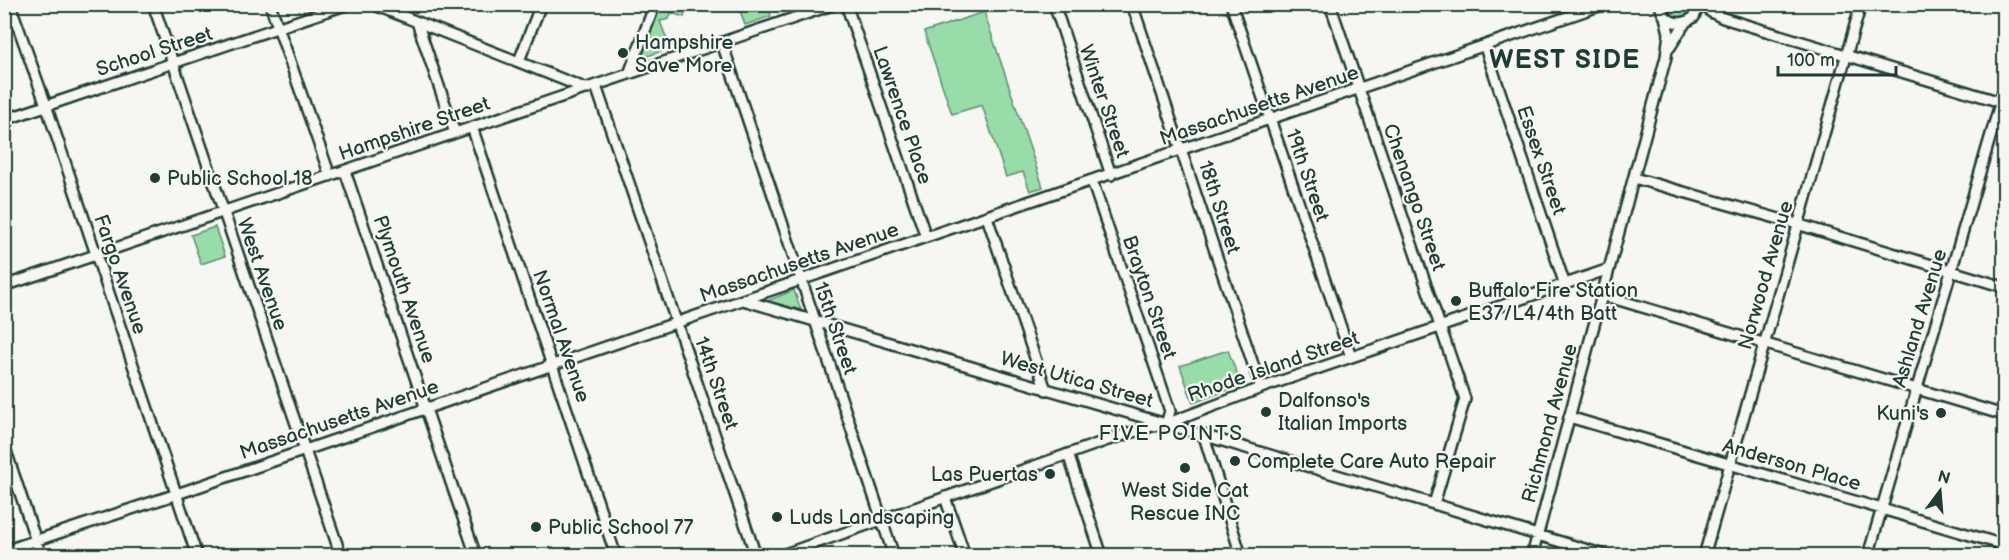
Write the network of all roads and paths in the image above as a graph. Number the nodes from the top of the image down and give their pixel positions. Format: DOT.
graph roads {
  1 [pos="10,4"];
  2 [pos="153,4"];
  3 [pos="270,4"];
  4 [pos="348,4"];
  5 [pos="372,4"];
  6 [pos="541,4"];
  7 [pos="655,4"];
  8 [pos="836,4"];
  9 [pos="846,4"];
  10 [pos="1054,4"];
  11 [pos="1132,4"];
  12 [pos="1231,4"];
  13 [pos="1330,4"];
  14 [pos="1605,4"];
  15 [pos="1701,4"];
  16 [pos="1861,4"];
  17 [pos="396,9"];
  18 [pos="1659,9"];
  19 [pos="1694,17"];
  20 [pos="1723,18"];
  21 [pos="417,22"];
  22 [pos="1685,23"];
  23 [pos="278,29"];
  24 [pos="722,43"];
  25 [pos="1485,47"];
  26 [pos="1846,55"];
  27 [pos="1666,57"];
  28 [pos="519,61"];
  29 [pos="173,64"];
  30 [pos="629,74"];
  31 [pos="591,87"];
  32 [pos="1359,90"];
  33 [pos="2004,90"];
  34 [pos="2003,102"];
  35 [pos="46,105"];
  36 [pos="4,120"];
  37 [pos="1271,120"];
  38 [pos="472,128"];
  39 [pos="454,134"];
  40 [pos="1182,151"];
  41 [pos="345,171"];
  42 [pos="1111,175"];
  43 [pos="330,176"];
  44 [pos="1634,178"];
  45 [pos="1092,181"];
  46 [pos="223,212"];
  47 [pos="987,217"];
  48 [pos="1797,224"];
  49 [pos="926,237"];
  50 [pos="95,255"];
  51 [pos="1609,269"];
  52 [pos="1952,272"];
  53 [pos="801,280"];
  54 [pos="1564,285"];
  55 [pos="4,286"];
  56 [pos="2004,287"];
  57 [pos="1602,295"];
  58 [pos="742,300"];
  59 [pos="815,321"];
  60 [pos="677,322"];
  61 [pos="1440,327"];
  62 [pos="1764,344"];
  63 [pos="1351,357"];
  64 [pos="553,365"];
  65 [pos="1261,388"];
  66 [pos="1916,389"];
  67 [pos="1047,390"];
  68 [pos="426,408"];
  69 [pos="2004,415"];
  70 [pos="1569,417"];
  71 [pos="1166,424"];
  72 [pos="1204,436"];
  73 [pos="4,446"];
  74 [pos="306,449"];
  75 [pos="1068,454"];
  76 [pos="1730,464"];
  77 [pos="177,494"];
  78 [pos="945,497"];
  79 [pos="1434,504"];
  80 [pos="1881,509"];
  81 [pos="882,519"];
  82 [pos="1537,535"];
  83 [pos="36,541"];
  84 [pos="2004,545"];
  85 [pos="4,551"];
  86 [pos="41,555"];
  87 [pos="197,555"];
  88 [pos="341,555"];
  89 [pos="476,555"];
  90 [pos="616,555"];
  91 [pos="756,555"];
  92 [pos="779,555"];
  93 [pos="894,555"];
  94 [pos="964,555"];
  95 [pos="1102,555"];
  96 [pos="1241,555"];
  97 [pos="1532,555"];
  98 [pos="1608,555"];
  99 [pos="1704,555"];
  100 [pos="1868,555"];
  1 -- 35 [label="street, Fargo Avenue"];
  2 -- 29 [label="street, West Avenue"];
  3 -- 23 [label="street"];
  4 -- 23 [label="street, School Street"];
  5 -- 17 [label="street"];
  6 -- 28 [label="street"];
  7 -- 30 [label="street"];
  8 -- 24 [label="street, Hampshire Street"];
  9 -- 49 [label="street, Lawrence Place"];
  10 -- 42 [label="street, Winter Street"];
  11 -- 40 [label="street, 18th Street"];
  12 -- 37 [label="street, 19th Street"];
  13 -- 32 [label="street, Chenango Street"];
  14 -- 25 [label="street, Massachusetts Avenue"];
  15 -- 19 [label="street"];
  15 -- 20 [label="street"];
  16 -- 26 [label="street, Norwood Avenue"];
  17 -- 21 [label="street"];
  18 -- 22 [label="street"];
  18 -- 27 [label="street, Richmond Avenue"];
  19 -- 20 [label="street"];
  19 -- 22 [label="street"];
  20 -- 26 [label="street"];
  21 -- 28 [label="street"];
  21 -- 39 [label="street"];
  22 -- 27 [label="street, Richmond Avenue"];
  23 -- 29 [label="street, School Street"];
  23 -- 43 [label="street"];
  24 -- 30 [label="street, Hampshire Street"];
  24 -- 53 [label="street, 15th Street"];
  25 -- 32 [label="street, Massachusetts Avenue"];
  25 -- 54 [label="street, Essex Street"];
  26 -- 34 [label="street"];
  26 -- 48 [label="street, Norwood Avenue"];
  27 -- 44 [label="street, Richmond Avenue"];
  28 -- 31 [label="street"];
  29 -- 35 [label="street, School Street"];
  29 -- 46 [label="street, West Avenue"];
  30 -- 31 [label="street, Hampshire Street"];
  31 -- 38 [label="street, Hampshire Street"];
  31 -- 60 [label="street, 14th Street"];
  32 -- 37 [label="street, Massachusetts Avenue"];
  32 -- 61 [label="street, Chenango Street"];
  33 -- 34 [label="street, Ashland Avenue"];
  34 -- 52 [label="street, Ashland Avenue"];
  35 -- 36 [label="street, School Street"];
  35 -- 50 [label="street, Fargo Avenue"];
  37 -- 40 [label="street, Massachusetts Avenue"];
  37 -- 63 [label="street, 19th Street"];
  38 -- 39 [label="street, Hampshire Street"];
  38 -- 64 [label="street, Normal Avenue"];
  39 -- 41 [label="street, Hampshire Street"];
  40 -- 42 [label="street, Massachusetts Avenue"];
  40 -- 65 [label="street, 18th Street"];
  41 -- 43 [label="street, Hampshire Street"];
  41 -- 68 [label="street, Plymouth Avenue"];
  42 -- 45 [label="street, Massachusetts Avenue"];
  43 -- 46 [label="street, Hampshire Street"];
  44 -- 48 [label="street"];
  44 -- 51 [label="street, Richmond Avenue"];
  45 -- 47 [label="street, Massachusetts Avenue"];
  45 -- 71 [label="street, Brayton Street"];
  46 -- 50 [label="street, Hampshire Street"];
  46 -- 74 [label="street, West Avenue"];
  47 -- 49 [label="street, Massachusetts Avenue"];
  47 -- 67 [label="street"];
  48 -- 52 [label="street"];
  48 -- 62 [label="street, Norwood Avenue"];
  49 -- 53 [label="street, Massachusetts Avenue"];
  50 -- 55 [label="street, Hampshire Street"];
  50 -- 77 [label="street, Fargo Avenue"];
  51 -- 54 [label="street, Rhode Island Street"];
  51 -- 57 [label="street, Richmond Avenue"];
  52 -- 56 [label="street"];
  52 -- 66 [label="street, Ashland Avenue"];
  53 -- 58 [label="street, Massachusetts Avenue"];
  53 -- 59 [label="street, 15th Street"];
  54 -- 61 [label="street, Rhode Island Street"];
  57 -- 62 [label="street"];
  57 -- 70 [label="street, Richmond Avenue"];
  58 -- 59 [label="street, West Utica Street"];
  58 -- 60 [label="street, Massachusetts Avenue"];
  59 -- 67 [label="street, West Utica Street"];
  59 -- 81 [label="street, 15th Street"];
  60 -- 64 [label="street, Massachusetts Avenue"];
  60 -- 91 [label="street, 14th Street"];
  61 -- 63 [label="street, Rhode Island Street"];
  61 -- 79 [label="street, Chenango Street"];
  62 -- 66 [label="street"];
  62 -- 76 [label="street, Norwood Avenue"];
  63 -- 65 [label="street, Rhode Island Street"];
  64 -- 68 [label="street, Massachusetts Avenue"];
  64 -- 90 [label="street, Normal Avenue"];
  65 -- 71 [label="street, Rhode Island Street"];
  66 -- 69 [label="street"];
  66 -- 80 [label="street, Ashland Avenue"];
  67 -- 71 [label="street, West Utica Street"];
  68 -- 74 [label="street, Massachusetts Avenue"];
  68 -- 89 [label="street, Plymouth Avenue"];
  70 -- 76 [label="street, Anderson Place"];
  70 -- 82 [label="street, Richmond Avenue"];
  71 -- 72 [label="street, West Utica Street"];
  71 -- 75 [label="street, Rhode Island Street"];
  72 -- 79 [label="street, West Utica Street"];
  72 -- 96 [label="street"];
  73 -- 83 [label="street"];
  74 -- 77 [label="street, Massachusetts Avenue"];
  74 -- 88 [label="street, West Avenue"];
  75 -- 78 [label="street, Rhode Island Street"];
  75 -- 95 [label="street"];
  76 -- 80 [label="street, Anderson Place"];
  76 -- 99 [label="street, Norwood Avenue"];
  77 -- 83 [label="street, Massachusetts Avenue"];
  77 -- 87 [label="street, Fargo Avenue"];
  78 -- 81 [label="street, Rhode Island Street"];
  78 -- 94 [label="street"];
  79 -- 82 [label="street, West Utica Street"];
  80 -- 84 [label="street, Anderson Place"];
  80 -- 100 [label="street, Ashland Avenue"];
  81 -- 92 [label="street, Rhode Island Street"];
  81 -- 93 [label="street, 15th Street"];
  82 -- 97 [label="street, Richmond Avenue"];
  82 -- 98 [label="street, West Utica Street"];
  83 -- 85 [label="street, Massachusetts Avenue"];
  83 -- 86 [label="street"];
}
